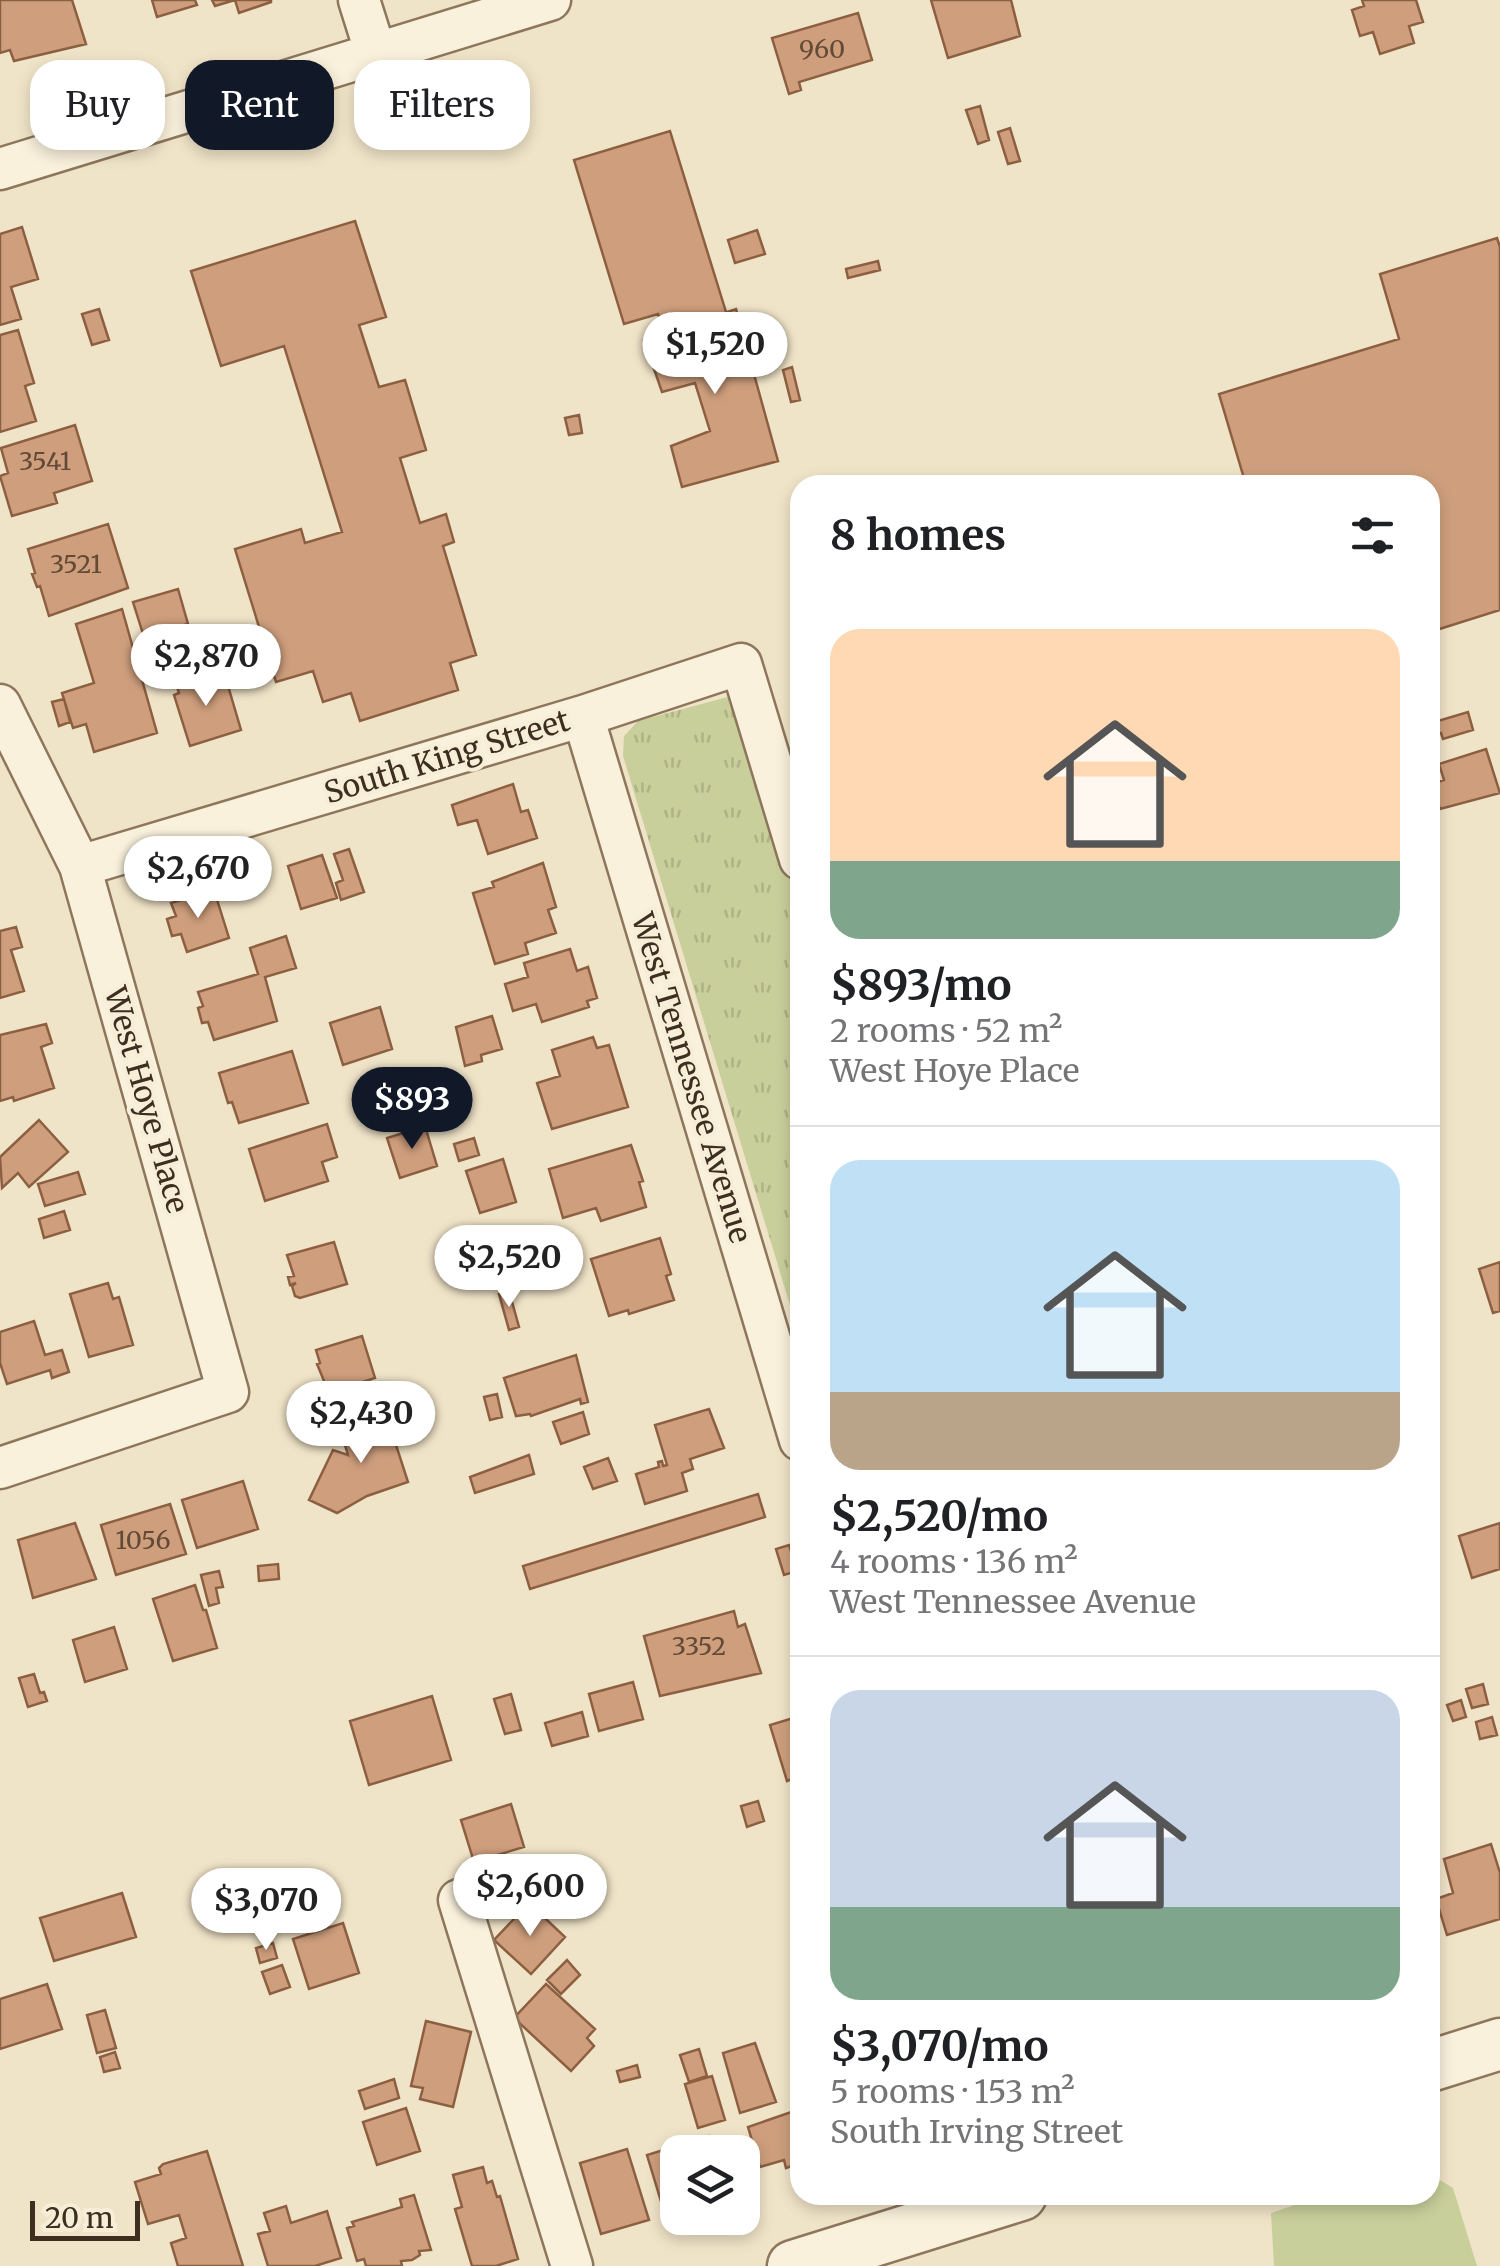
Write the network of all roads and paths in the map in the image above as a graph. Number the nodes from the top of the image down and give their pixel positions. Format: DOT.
graph roads {
  1 [pos="359,0"];
  2 [pos="550,0"];
  3 [pos="376,54"];
  4 [pos="0,169"];
  5 [pos="0,705"];
  6 [pos="583,716"];
  7 [pos="790,825"];
  8 [pos="80,866"];
  9 [pos="790,1407"];
  10 [pos="0,1468"];
  11 [pos="459,1900"];
  12 [pos="1500,2044"];
  13 [pos="1440,2063"];
  14 [pos="990,2205"];
  15 [pos="572,2266"];
  16 [pos="793,2266"];
  1 -- 3 [label="street"];
  2 -- 3 [label="street"];
  3 -- 4 [label="street"];
  5 -- 8 [label="street, West Hoye Place"];
  6 -- 7 [label="street, South King Street"];
  6 -- 8 [label="street, South King Street"];
  6 -- 9 [label="street, West Tennessee Avenue"];
  8 -- 10 [label="street, West Hoye Place"];
  11 -- 15 [label="street"];
  12 -- 13 [label="street"];
  14 -- 16 [label="street"];
}
